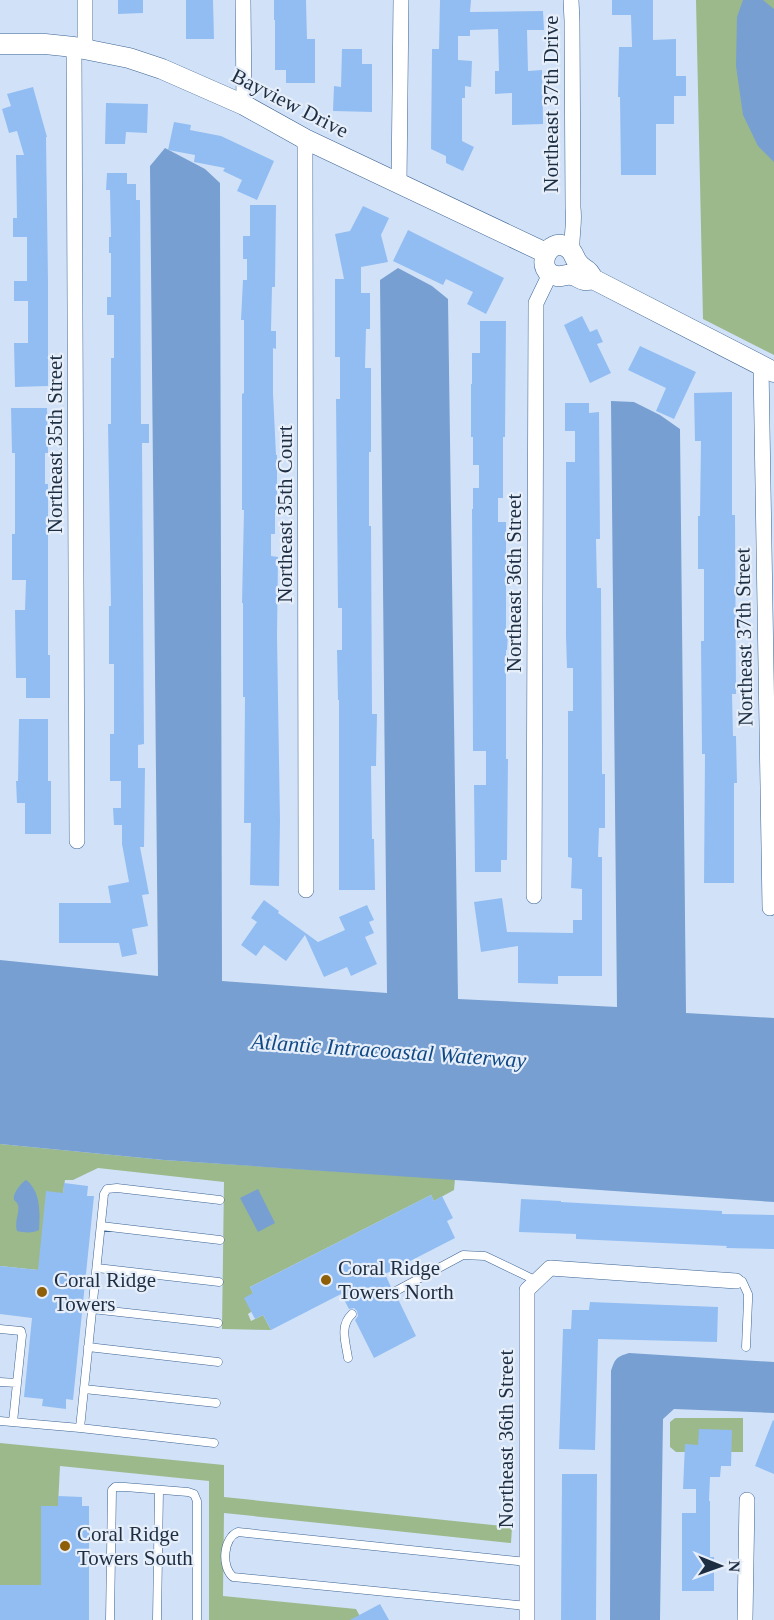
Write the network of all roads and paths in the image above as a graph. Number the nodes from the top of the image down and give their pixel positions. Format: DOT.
graph roads {
  1 [pos="85,0"];
  2 [pos="243,0"];
  3 [pos="401,0"];
  4 [pos="571,0"];
  5 [pos="0,44"];
  6 [pos="80,48"];
  7 [pos="244,105"];
  8 [pos="305,138"];
  9 [pos="399,184"];
  10 [pos="561,260"];
  11 [pos="767,369"];
  12 [pos="77,842"];
  13 [pos="306,890"];
  14 [pos="534,897"];
  15 [pos="770,908"];
  16 [pos="220,1200"];
  17 [pos="101,1226"];
  18 [pos="220,1240"];
  19 [pos="97,1268"];
  20 [pos="537,1281"];
  21 [pos="736,1281"];
  22 [pos="219,1282"];
  23 [pos="394,1293"];
  24 [pos="92,1309"];
  25 [pos="352,1314"];
  26 [pos="218,1323"];
  27 [pos="0,1329"];
  28 [pos="88,1347"];
  29 [pos="746,1347"];
  30 [pos="348,1358"];
  31 [pos="218,1362"];
  32 [pos="0,1382"];
  33 [pos="17,1383"];
  34 [pos="84,1389"];
  35 [pos="216,1403"];
  36 [pos="0,1421"];
  37 [pos="14,1422"];
  38 [pos="80,1428"];
  39 [pos="214,1443"];
  40 [pos="159,1490"];
  41 [pos="747,1500"];
  42 [pos="527,1562"];
  43 [pos="526,1613"];
  44 [pos="110,1620"];
  45 [pos="157,1620"];
  46 [pos="197,1620"];
  47 [pos="745,1620"];
  1 -- 6 [label="street, Northeast 35th Street"];
  2 -- 7 [label="street"];
  3 -- 9 [label="street"];
  4 -- 10 [label="street, Northeast 37th Drive"];
  5 -- 6 [label="street, Bayview Drive"];
  6 -- 7 [label="street, Bayview Drive"];
  6 -- 12 [label="street, Northeast 35th Street"];
  7 -- 8 [label="street, Bayview Drive"];
  8 -- 9 [label="street, Bayview Drive"];
  8 -- 13 [label="street, Northeast 35th Court"];
  9 -- 10 [label="street, Bayview Drive"];
  10 -- 11 [label="street, Bayview Drive"];
  10 -- 14 [label="street, Northeast 36th Street"];
  11 -- 15 [label="street, Northeast 37th Street"];
  16 -- 17 [label="lane"];
  17 -- 18 [label="lane"];
  17 -- 19 [label="lane"];
  19 -- 22 [label="lane"];
  19 -- 24 [label="lane"];
  20 -- 21 [label="street, Northeast 36th Street"];
  20 -- 23 [label="lane"];
  20 -- 42 [label="street, Northeast 36th Street"];
  21 -- 29 [label="lane"];
  24 -- 26 [label="lane"];
  24 -- 28 [label="lane"];
  25 -- 30 [label="lane"];
  27 -- 33 [label="lane"];
  28 -- 31 [label="lane"];
  28 -- 34 [label="lane"];
  32 -- 33 [label="lane"];
  33 -- 37 [label="lane"];
  34 -- 35 [label="lane"];
  34 -- 38 [label="lane"];
  36 -- 37 [label="lane"];
  37 -- 38 [label="lane"];
  38 -- 39 [label="lane"];
  40 -- 44 [label="lane"];
  40 -- 45 [label="lane"];
  40 -- 46 [label="lane"];
  41 -- 47 [label="street"];
  42 -- 43 [label="street, Northeast 36th Street"];
  42 -- 43 [label="lane"];
}
